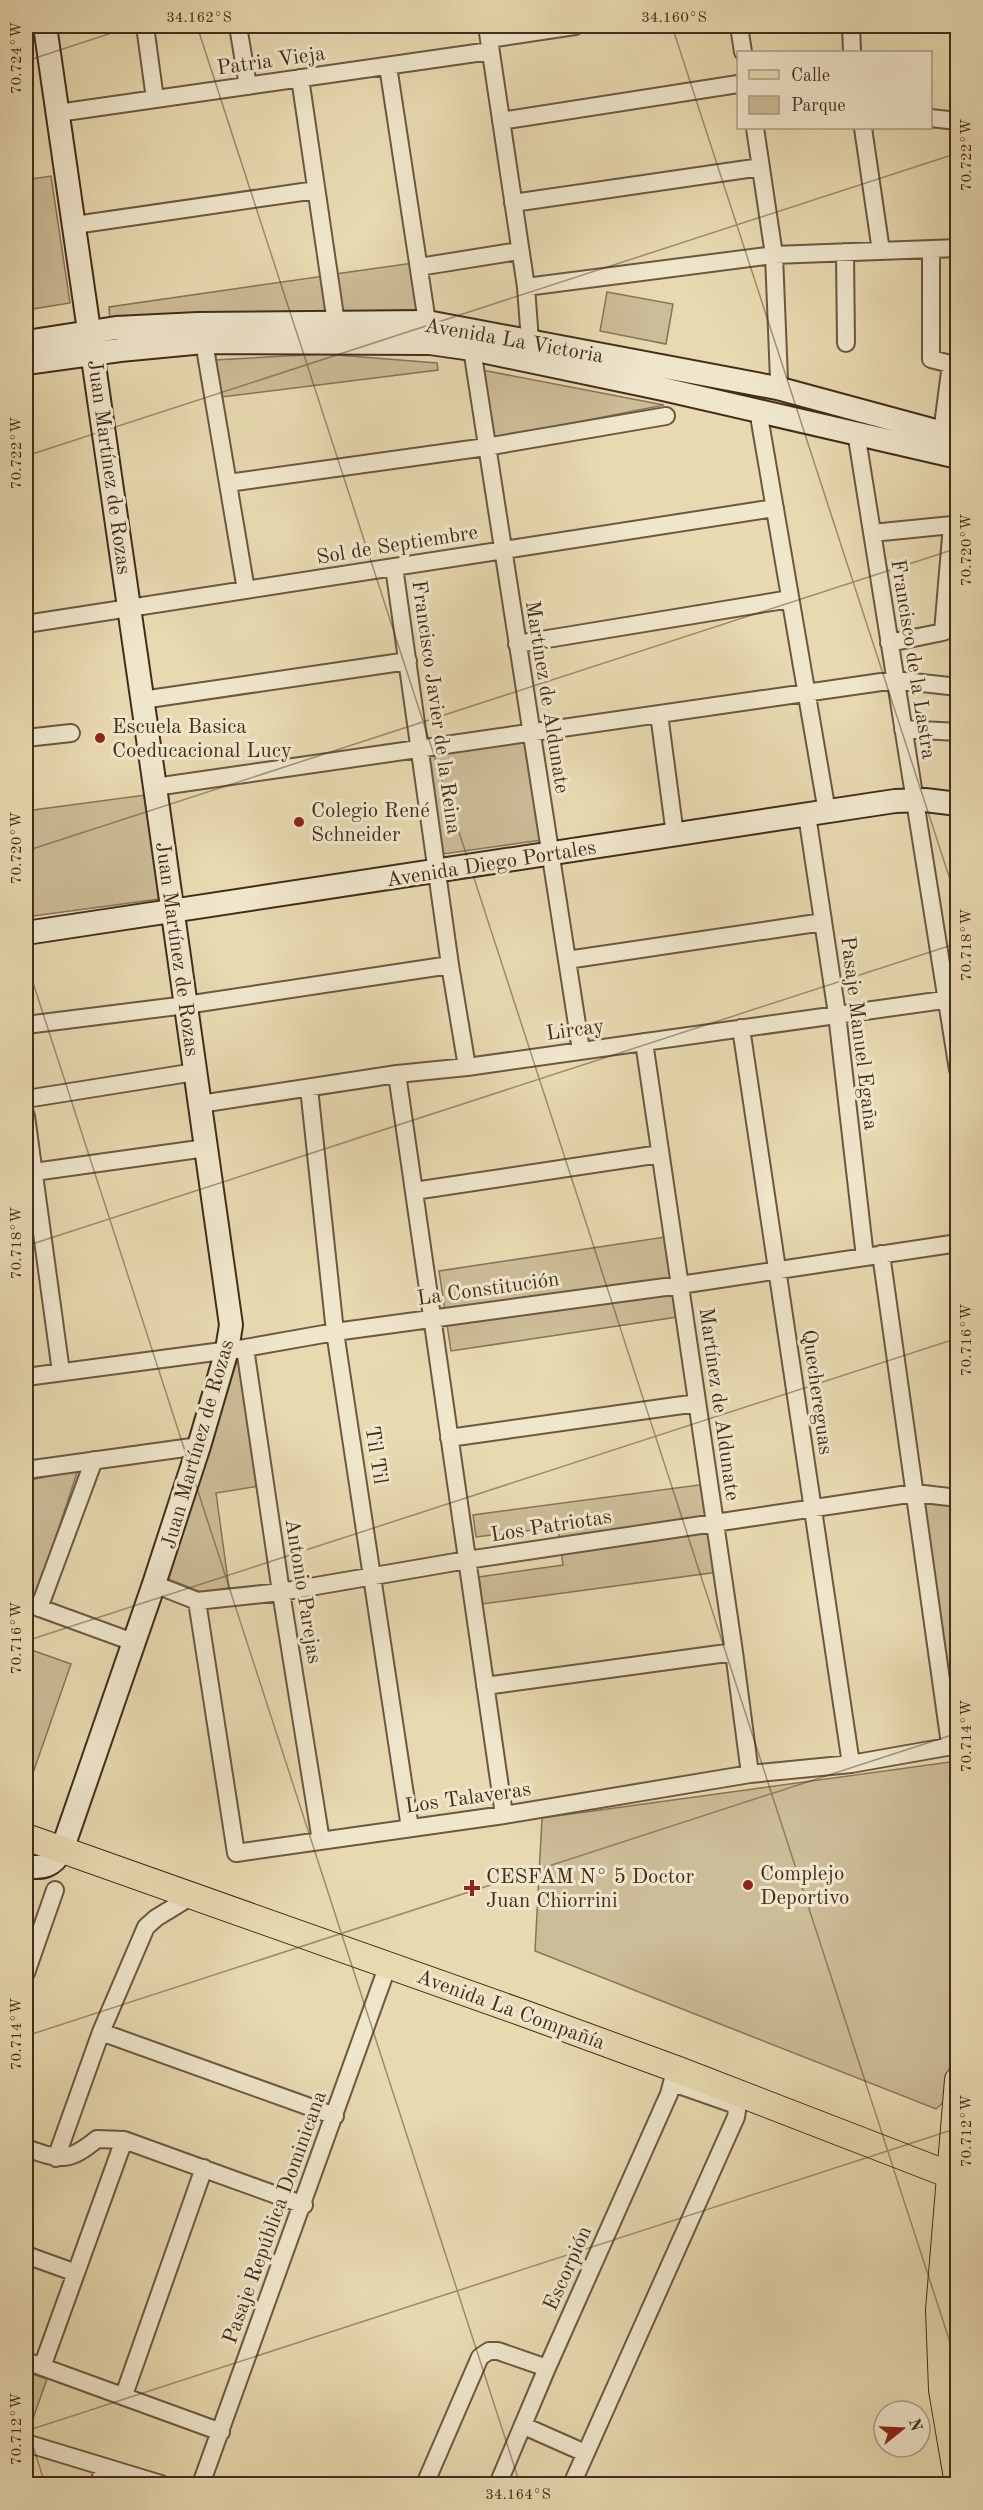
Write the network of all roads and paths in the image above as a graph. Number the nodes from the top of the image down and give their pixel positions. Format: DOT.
graph roads {
  1 [pos="45,26"];
  2 [pos="145,26"];
  3 [pos="238,26"];
  4 [pos="575,26"];
  5 [pos="739,26"];
  6 [pos="850,26"];
  7 [pos="489,38"];
  8 [pos="743,51"];
  9 [pos="852,51"];
  10 [pos="388,66"];
  11 [pos="300,78"];
  12 [pos="737,84"];
  13 [pos="248,86"];
  14 [pos="155,99"];
  15 [pos="58,113"];
  16 [pos="932,118"];
  17 [pos="501,121"];
  18 [pos="957,121"];
  19 [pos="755,129"];
  20 [pos="863,129"];
  21 [pos="761,167"];
  22 [pos="316,190"];
  23 [pos="513,203"];
  24 [pos="75,225"];
  25 [pos="957,248"];
  26 [pos="931,249"];
  27 [pos="519,251"];
  28 [pos="881,251"];
  29 [pos="845,252"];
  30 [pos="774,255"];
  31 [pos="419,267"];
  32 [pos="525,287"];
  33 [pos="427,322"];
  34 [pos="336,323"];
  35 [pos="26,342"];
  36 [pos="204,342"];
  37 [pos="93,343"];
  38 [pos="846,343"];
  39 [pos="472,350"];
  40 [pos="528,351"];
  41 [pos="26,363"];
  42 [pos="954,365"];
  43 [pos="777,388"];
  44 [pos="763,411"];
  45 [pos="666,416"];
  46 [pos="856,432"];
  47 [pos="950,435"];
  48 [pos="486,447"];
  49 [pos="957,457"];
  50 [pos="228,483"];
  51 [pos="775,508"];
  52 [pos="955,526"];
  53 [pos="872,533"];
  54 [pos="502,550"];
  55 [pos="394,567"];
  56 [pos="952,585"];
  57 [pos="246,590"];
  58 [pos="790,599"];
  59 [pos="130,608"];
  60 [pos="26,624"];
  61 [pos="950,634"];
  62 [pos="889,643"];
  63 [pos="517,644"];
  64 [pos="408,661"];
  65 [pos="895,680"];
  66 [pos="957,687"];
  67 [pos="806,693"];
  68 [pos="142,700"];
  69 [pos="659,714"];
  70 [pos="903,729"];
  71 [pos="531,731"];
  72 [pos="957,732"];
  73 [pos="71,733"];
  74 [pos="26,738"];
  75 [pos="421,750"];
  76 [pos="155,787"];
  77 [pos="914,800"];
  78 [pos="957,804"];
  79 [pos="817,813"];
  80 [pos="675,835"];
  81 [pos="550,854"];
  82 [pos="438,871"];
  83 [pos="171,912"];
  84 [pos="823,922"];
  85 [pos="26,933"];
  86 [pos="567,960"];
  87 [pos="450,965"];
  88 [pos="953,998"];
  89 [pos="186,1005"];
  90 [pos="837,1014"];
  91 [pos="26,1025"];
  92 [pos="741,1028"];
  93 [pos="644,1042"];
  94 [pos="581,1050"];
  95 [pos="467,1067"];
  96 [pos="957,1070"];
  97 [pos="195,1072"];
  98 [pos="397,1074"];
  99 [pos="309,1088"];
  100 [pos="26,1099"];
  101 [pos="200,1104"];
  102 [pos="26,1123"];
  103 [pos="206,1148"];
  104 [pos="660,1154"];
  105 [pos="34,1172"];
  106 [pos="414,1191"];
  107 [pos="957,1243"];
  108 [pos="873,1256"];
  109 [pos="777,1270"];
  110 [pos="680,1285"];
  111 [pos="433,1319"];
  112 [pos="335,1332"];
  113 [pos="236,1349"];
  114 [pos="61,1372"];
  115 [pos="26,1377"];
  116 [pos="697,1403"];
  117 [pos="449,1438"];
  118 [pos="199,1446"];
  119 [pos="94,1460"];
  120 [pos="26,1470"];
  121 [pos="915,1493"];
  122 [pos="957,1498"];
  123 [pos="813,1509"];
  124 [pos="715,1523"];
  125 [pos="467,1560"];
  126 [pos="373,1575"];
  127 [pos="154,1584"];
  128 [pos="281,1592"];
  129 [pos="197,1601"];
  130 [pos="32,1605"];
  131 [pos="133,1642"];
  132 [pos="734,1652"];
  133 [pos="485,1686"];
  134 [pos="954,1745"];
  135 [pos="850,1764"];
  136 [pos="750,1774"];
  137 [pos="504,1815"];
  138 [pos="410,1828"];
  139 [pos="26,1837"];
  140 [pos="321,1841"];
  141 [pos="62,1850"];
  142 [pos="26,1866"];
  143 [pos="56,1890"];
  144 [pos="192,1896"];
  145 [pos="388,1965"];
  146 [pos="26,1973"];
  147 [pos="101,2032"];
  148 [pos="674,2076"];
  149 [pos="957,2080"];
  150 [pos="335,2116"];
  151 [pos="124,2140"];
  152 [pos="26,2148"];
  153 [pos="56,2158"];
  154 [pos="204,2168"];
  155 [pos="953,2176"];
  156 [pos="304,2205"];
  157 [pos="26,2255"];
  158 [pos="76,2273"];
  159 [pos="26,2361"];
  160 [pos="42,2367"];
  161 [pos="547,2368"];
  162 [pos="123,2395"];
  163 [pos="524,2427"];
  164 [pos="221,2432"];
  165 [pos="26,2443"];
  166 [pos="585,2453"];
  167 [pos="105,2467"];
  168 [pos="98,2484"];
  169 [pos="161,2484"];
  170 [pos="201,2484"];
  171 [pos="425,2484"];
  172 [pos="498,2484"];
  173 [pos="572,2484"];
  174 [pos="957,2484"];
  1 -- 15 [label="street, Juan Martínez de Rozas"];
  2 -- 14 [label="street"];
  3 -- 13 [label="street"];
  4 -- 7 [label="street, Patria Vieja"];
  5 -- 8 [label="street"];
  6 -- 9 [label="street"];
  7 -- 10 [label="street, Patria Vieja"];
  7 -- 17 [label="street"];
  10 -- 11 [label="street, Patria Vieja"];
  10 -- 31 [label="street"];
  11 -- 13 [label="street, Patria Vieja"];
  11 -- 22 [label="street"];
  12 -- 17 [label="street"];
  13 -- 14 [label="street, Patria Vieja"];
  14 -- 15 [label="street, Patria Vieja"];
  15 -- 24 [label="street, Juan Martínez de Rozas"];
  16 -- 18 [label="street"];
  17 -- 23 [label="street"];
  19 -- 21 [label="street"];
  20 -- 28 [label="street"];
  21 -- 23 [label="street"];
  21 -- 30 [label="street"];
  22 -- 24 [label="street"];
  22 -- 34 [label="street"];
  23 -- 27 [label="street"];
  24 -- 37 [label="street, Juan Martínez de Rozas"];
  25 -- 26 [label="street"];
  26 -- 28 [label="street"];
  26 -- 42 [label="street"];
  27 -- 31 [label="street"];
  27 -- 32 [label="street"];
  28 -- 29 [label="street"];
  29 -- 30 [label="street"];
  29 -- 38 [label="street"];
  30 -- 32 [label="street"];
  30 -- 43 [label="street"];
  31 -- 33 [label="street"];
  32 -- 40 [label="street"];
  33 -- 34 [label="street, Avenida La Victoria"];
  33 -- 40 [label="street, Avenida La Victoria"];
  34 -- 37 [label="street, Avenida La Victoria"];
  35 -- 37 [label="street, Avenida La Victoria"];
  36 -- 37 [label="street, Avenida La Victoria"];
  36 -- 39 [label="street, Avenida La Victoria"];
  36 -- 50 [label="street"];
  37 -- 41 [label="street, Avenida La Victoria"];
  37 -- 59 [label="street, Juan Martínez de Rozas"];
  39 -- 40 [label="street, Avenida La Victoria"];
  39 -- 48 [label="street, Martínez de Aldunate"];
  40 -- 43 [label="street, Avenida La Victoria"];
  40 -- 44 [label="street, Avenida La Victoria"];
  42 -- 47 [label="street"];
  43 -- 47 [label="street, Avenida La Victoria"];
  44 -- 46 [label="street, Avenida La Victoria"];
  44 -- 51 [label="street, Pasaje Manuel Egaña"];
  45 -- 48 [label="street"];
  46 -- 49 [label="street, Avenida La Victoria"];
  46 -- 53 [label="street, Francisco de la Lastra"];
  48 -- 50 [label="street"];
  48 -- 54 [label="street, Martínez de Aldunate"];
  50 -- 57 [label="street"];
  51 -- 54 [label="street, Sol de Septiembre"];
  51 -- 58 [label="street, Pasaje Manuel Egaña"];
  52 -- 53 [label="street"];
  52 -- 56 [label="street"];
  53 -- 62 [label="street, Francisco de la Lastra"];
  54 -- 55 [label="street, Sol de Septiembre"];
  54 -- 63 [label="street, Martínez de Aldunate"];
  55 -- 57 [label="street, Sol de Septiembre"];
  55 -- 64 [label="street, Francisco Javier de la Reina"];
  56 -- 61 [label="street"];
  57 -- 59 [label="street, Sol de Septiembre"];
  58 -- 63 [label="street"];
  58 -- 67 [label="street, Pasaje Manuel Egaña"];
  59 -- 60 [label="street, Sol de Septiembre"];
  59 -- 68 [label="street, Juan Martínez de Rozas"];
  61 -- 62 [label="street"];
  62 -- 65 [label="street, Francisco de la Lastra"];
  63 -- 71 [label="street, Martínez de Aldunate"];
  64 -- 68 [label="street"];
  64 -- 75 [label="street, Francisco Javier de la Reina"];
  65 -- 66 [label="street"];
  65 -- 67 [label="street"];
  65 -- 70 [label="street, Francisco de la Lastra"];
  67 -- 69 [label="street"];
  67 -- 79 [label="street, Pasaje Manuel Egaña"];
  68 -- 76 [label="street, Juan Martínez de Rozas"];
  69 -- 71 [label="street"];
  69 -- 80 [label="street"];
  70 -- 72 [label="street"];
  70 -- 77 [label="street, Francisco de la Lastra"];
  71 -- 75 [label="street"];
  71 -- 81 [label="street, Martínez de Aldunate"];
  73 -- 74 [label="street"];
  75 -- 76 [label="street"];
  75 -- 82 [label="street, Francisco Javier de la Reina"];
  76 -- 83 [label="street, Juan Martínez de Rozas"];
  77 -- 78 [label="street, Avenida Diego Portales"];
  77 -- 79 [label="street, Avenida Diego Portales"];
  77 -- 88 [label="street, Francisco de la Lastra"];
  79 -- 80 [label="street, Avenida Diego Portales"];
  79 -- 84 [label="street, Pasaje Manuel Egaña"];
  80 -- 81 [label="street, Avenida Diego Portales"];
  81 -- 82 [label="street, Avenida Diego Portales"];
  81 -- 86 [label="street, Martínez de Aldunate"];
  82 -- 83 [label="street, Avenida Diego Portales"];
  82 -- 87 [label="street, Francisco Javier de la Reina"];
  83 -- 85 [label="street, Avenida Diego Portales"];
  83 -- 89 [label="street, Juan Martínez de Rozas"];
  84 -- 86 [label="street"];
  84 -- 90 [label="street, Pasaje Manuel Egaña"];
  86 -- 94 [label="street, Martínez de Aldunate"];
  87 -- 89 [label="street"];
  87 -- 95 [label="street, Francisco Javier de la Reina"];
  88 -- 90 [label="street, Lircay"];
  88 -- 96 [label="street, Francisco de la Lastra"];
  89 -- 91 [label="street"];
  89 -- 97 [label="street, Juan Martínez de Rozas"];
  90 -- 92 [label="street, Lircay"];
  90 -- 108 [label="street, Pasaje Manuel Egaña"];
  92 -- 93 [label="street, Lircay"];
  92 -- 109 [label="street, Quechereguas"];
  93 -- 94 [label="street, Lircay"];
  93 -- 104 [label="street, Martínez de Aldunate"];
  94 -- 95 [label="street, Lircay"];
  95 -- 98 [label="street, Lircay"];
  97 -- 100 [label="street"];
  97 -- 101 [label="street, Juan Martínez de Rozas"];
  98 -- 99 [label="street, Lircay"];
  98 -- 106 [label="street"];
  99 -- 101 [label="street, Lircay"];
  99 -- 112 [label="street, Til Til"];
  101 -- 103 [label="street, Juan Martínez de Rozas"];
  102 -- 105 [label="street"];
  103 -- 105 [label="street"];
  103 -- 113 [label="street, Juan Martínez de Rozas"];
  104 -- 106 [label="street"];
  104 -- 110 [label="street, Martínez de Aldunate"];
  105 -- 114 [label="street"];
  106 -- 111 [label="street"];
  107 -- 108 [label="street, La Constitución"];
  108 -- 109 [label="street, La Constitución"];
  108 -- 121 [label="street, Pasaje Manuel Egaña"];
  109 -- 110 [label="street, La Constitución"];
  109 -- 123 [label="street, Quechereguas"];
  110 -- 111 [label="street, La Constitución"];
  110 -- 116 [label="street, Martínez de Aldunate"];
  111 -- 112 [label="street, La Constitución"];
  111 -- 117 [label="street"];
  112 -- 113 [label="street, La Constitución"];
  112 -- 126 [label="street, Til Til"];
  113 -- 114 [label="street, La Constitución"];
  113 -- 118 [label="street, Juan Martínez de Rozas"];
  113 -- 128 [label="street, Antonio Parejas"];
  114 -- 115 [label="street, La Constitución"];
  116 -- 117 [label="street"];
  116 -- 124 [label="street, Martínez de Aldunate"];
  117 -- 125 [label="street"];
  118 -- 119 [label="street"];
  118 -- 127 [label="street, Juan Martínez de Rozas"];
  119 -- 120 [label="street"];
  119 -- 130 [label="street"];
  121 -- 122 [label="street, Los Patriotas"];
  121 -- 123 [label="street, Los Patriotas"];
  121 -- 134 [label="street, Pasaje Manuel Egaña"];
  123 -- 124 [label="street, Los Patriotas"];
  123 -- 135 [label="street, Quechereguas"];
  124 -- 125 [label="street, Los Patriotas"];
  124 -- 132 [label="street, Martínez de Aldunate"];
  125 -- 126 [label="street, Los Patriotas"];
  125 -- 133 [label="street"];
  126 -- 128 [label="street, Los Patriotas"];
  126 -- 138 [label="street, Til Til"];
  127 -- 129 [label="street, Los Patriotas"];
  127 -- 131 [label="street, Juan Martínez de Rozas"];
  128 -- 129 [label="street, Los Patriotas"];
  128 -- 140 [label="street, Antonio Parejas"];
  129 -- 140 [label="street, Los Talaveras"];
  130 -- 131 [label="street"];
  131 -- 141 [label="street, Juan Martínez de Rozas"];
  132 -- 133 [label="street"];
  132 -- 136 [label="street, Martínez de Aldunate"];
  133 -- 137 [label="street"];
  134 -- 135 [label="street, Los Talaveras"];
  135 -- 136 [label="street, Los Talaveras"];
  136 -- 137 [label="street, Los Talaveras"];
  137 -- 138 [label="street, Los Talaveras"];
  138 -- 140 [label="street, Los Talaveras"];
  139 -- 141 [label="main road, Avenida La Compañía"];
  141 -- 142 [label="street"];
  141 -- 144 [label="main road, Avenida La Compañía"];
  143 -- 146 [label="street"];
  144 -- 145 [label="main road, Avenida La Compañía"];
  144 -- 147 [label="street"];
  145 -- 148 [label="main road, Avenida La Compañía"];
  145 -- 150 [label="street, Pasaje República Dominicana"];
  147 -- 150 [label="street"];
  147 -- 153 [label="street"];
  148 -- 155 [label="main road, Avenida La Compañía"];
  148 -- 161 [label="street, Escorpión"];
  148 -- 166 [label="street"];
  149 -- 155 [label="main road"];
  150 -- 156 [label="street, Pasaje República Dominicana"];
  151 -- 153 [label="street"];
  151 -- 154 [label="street"];
  151 -- 158 [label="street"];
  152 -- 153 [label="street"];
  154 -- 156 [label="street"];
  154 -- 162 [label="street"];
  155 -- 174 [label="main road"];
  156 -- 164 [label="street, Pasaje República Dominicana"];
  157 -- 158 [label="street"];
  158 -- 160 [label="street"];
  159 -- 160 [label="street"];
  160 -- 162 [label="street"];
  161 -- 163 [label="street, Escorpión"];
  161 -- 171 [label="street"];
  162 -- 164 [label="street"];
  163 -- 166 [label="street"];
  163 -- 172 [label="street, Escorpión"];
  164 -- 170 [label="street, Pasaje República Dominicana"];
  165 -- 167 [label="street"];
  166 -- 173 [label="street"];
  167 -- 168 [label="street"];
  167 -- 169 [label="street"];
}
